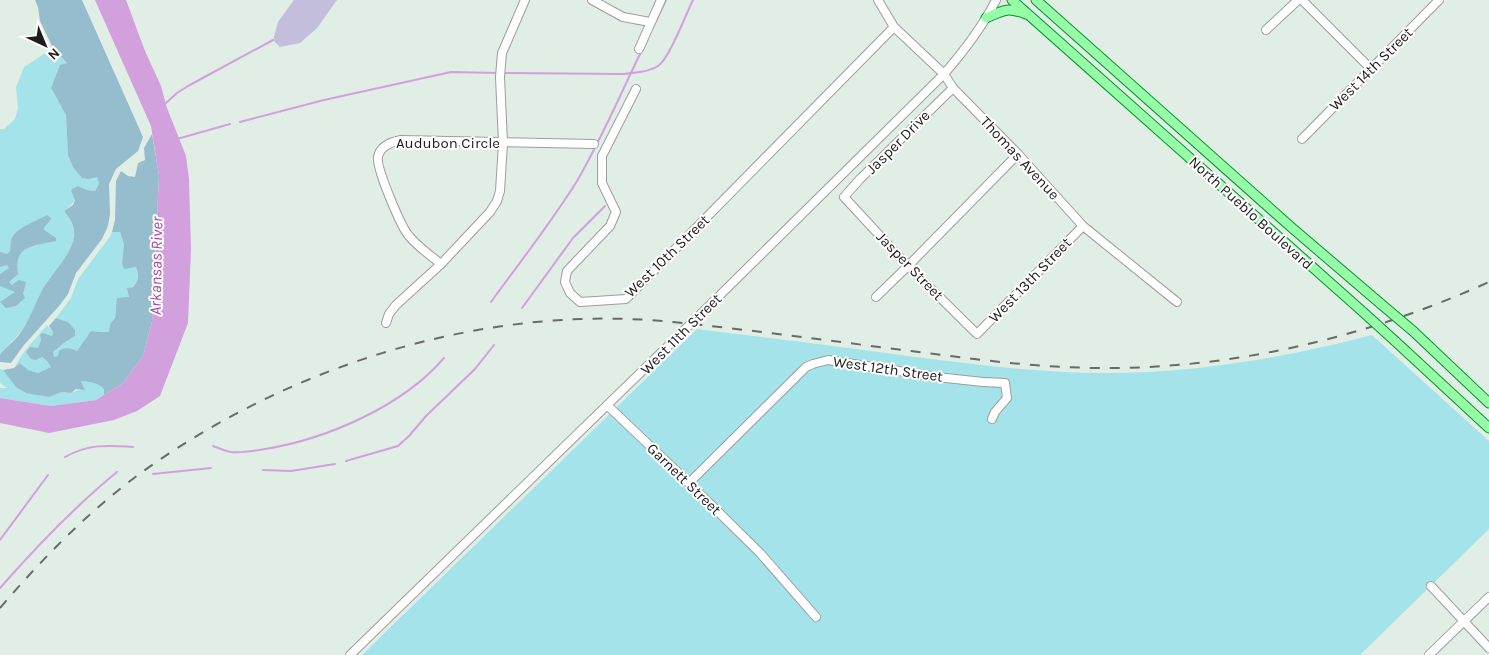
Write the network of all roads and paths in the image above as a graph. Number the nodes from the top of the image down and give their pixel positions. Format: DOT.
graph roads {
  1 [pos="525,0"];
  2 [pos="592,0"];
  3 [pos="661,0"];
  4 [pos="878,0"];
  5 [pos="996,0"];
  6 [pos="1012,0"];
  7 [pos="1036,0"];
  8 [pos="1300,0"];
  9 [pos="1439,0"];
  10 [pos="1029,15"];
  11 [pos="986,18"];
  12 [pos="650,22"];
  13 [pos="894,26"];
  14 [pos="1266,30"];
  15 [pos="639,49"];
  16 [pos="1371,69"];
  17 [pos="944,74"];
  18 [pos="953,88"];
  19 [pos="636,89"];
  20 [pos="1302,138"];
  21 [pos="503,143"];
  22 [pos="594,144"];
  23 [pos="1018,154"];
  24 [pos="849,168"];
  25 [pos="860,180"];
  26 [pos="844,197"];
  27 [pos="1084,226"];
  28 [pos="441,264"];
  29 [pos="908,266"];
  30 [pos="876,297"];
  31 [pos="1177,302"];
  32 [pos="386,322"];
  33 [pos="977,334"];
  34 [pos="1489,403"];
  35 [pos="608,406"];
  36 [pos="992,419"];
  37 [pos="1489,428"];
  38 [pos="689,483"];
  39 [pos="1431,586"];
  40 [pos="1489,597"];
  41 [pos="816,617"];
  42 [pos="1464,622"];
  43 [pos="1489,648"];
  44 [pos="350,655"];
  45 [pos="1429,655"];
  1 -- 21 [label="street"];
  2 -- 12 [label="street"];
  3 -- 12 [label="street"];
  4 -- 13 [label="street, Thomas Avenue"];
  5 -- 11 [label="street, West 11th Street"];
  6 -- 10 [label="main road, North Pueblo Boulevard"];
  7 -- 34 [label="main road, North Pueblo Boulevard, bridge"];
  8 -- 14 [label="street"];
  8 -- 16 [label="street"];
  9 -- 16 [label="street, West 14th Street"];
  10 -- 11 [label="main road"];
  10 -- 37 [label="main road, North Pueblo Boulevard, bridge"];
  11 -- 17 [label="street, West 11th Street"];
  12 -- 15 [label="street"];
  13 -- 17 [label="street, Thomas Avenue"];
  13 -- 19 [label="street, West 10th Street"];
  16 -- 20 [label="street, West 14th Street"];
  17 -- 18 [label="street, Thomas Avenue"];
  17 -- 24 [label="street, West 11th Street"];
  18 -- 23 [label="street, Thomas Avenue"];
  18 -- 25 [label="street, Jasper Drive"];
  21 -- 22 [label="street, Audubon Circle"];
  21 -- 28 [label="street"];
  21 -- 28 [label="street, Audubon Circle"];
  23 -- 27 [label="street, Thomas Avenue"];
  23 -- 29 [label="street"];
  24 -- 25 [label="street"];
  24 -- 35 [label="street, West 11th Street, bridge"];
  25 -- 26 [label="street, Jasper Drive"];
  26 -- 29 [label="street, Jasper Street"];
  27 -- 31 [label="street, Thomas Avenue"];
  27 -- 33 [label="street, West 13th Street"];
  28 -- 32 [label="street"];
  29 -- 30 [label="street"];
  29 -- 33 [label="street, Jasper Street"];
  35 -- 38 [label="street, Garnett Street"];
  35 -- 44 [label="street, West 11th Street"];
  36 -- 38 [label="street, West 12th Street"];
  38 -- 41 [label="street, Garnett Street"];
  39 -- 42 [label="street"];
  40 -- 42 [label="street"];
  42 -- 43 [label="street"];
  42 -- 45 [label="street"];
}
